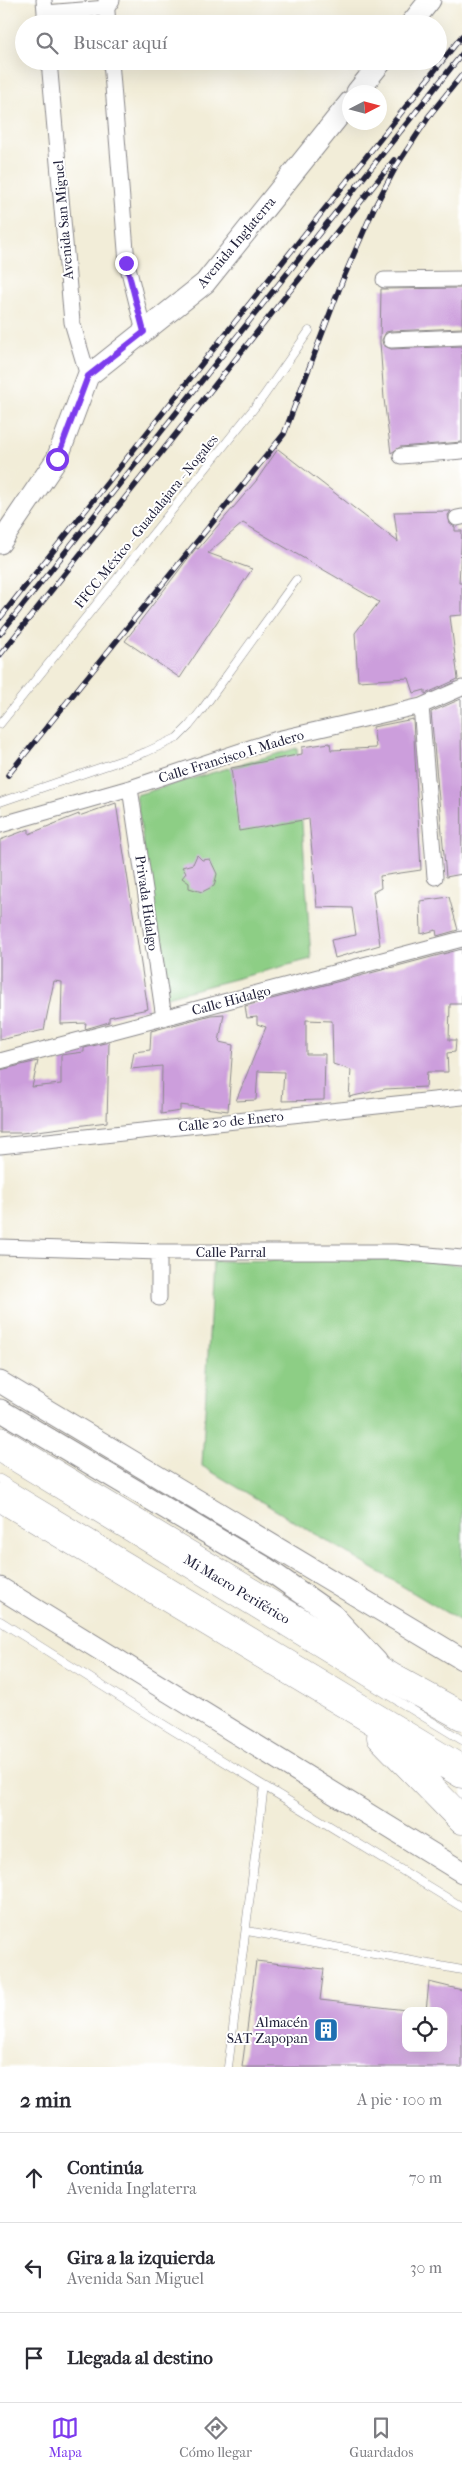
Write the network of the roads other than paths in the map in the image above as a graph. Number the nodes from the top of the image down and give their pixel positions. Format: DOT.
graph roads {
  1 [pos="430,0"];
  2 [pos="109,3"];
  3 [pos="45,12"];
  4 [pos="419,15"];
  5 [pos="50,70"];
  6 [pos="112,70"];
  7 [pos="375,70"];
  8 [pos="363,85"];
  9 [pos="342,112"];
  10 [pos="462,279"];
  11 [pos="384,280"];
  12 [pos="309,331"];
  13 [pos="144,332"];
  14 [pos="462,337"];
  15 [pos="391,340"];
  16 [pos="88,376"];
  17 [pos="462,450"];
  18 [pos="401,456"];
  19 [pos="0,543"];
  20 [pos="296,580"];
  21 [pos="462,688"];
  22 [pos="421,706"];
  23 [pos="0,724"];
  24 [pos="130,788"];
  25 [pos="0,802"];
  26 [pos="0,825"];
  27 [pos="435,877"];
  28 [pos="462,939"];
  29 [pos="164,1018"];
  30 [pos="0,1061"];
  31 [pos="462,1097"];
  32 [pos="0,1146"];
  33 [pos="0,1248"];
  34 [pos="159,1252"];
  35 [pos="462,1258"];
  36 [pos="159,1298"];
  37 [pos="0,1382"];
  38 [pos="0,1410"];
  39 [pos="78,1429"];
  40 [pos="0,1441"];
  41 [pos="0,1459"];
  42 [pos="0,1479"];
  43 [pos="0,1497"];
  44 [pos="146,1497"];
  45 [pos="0,1588"];
  46 [pos="0,1621"];
  47 [pos="462,1659"];
  48 [pos="391,1677"];
  49 [pos="355,1711"];
  50 [pos="462,1716"];
  51 [pos="462,1740"];
  52 [pos="462,1758"];
  53 [pos="462,1774"];
  54 [pos="264,1786"];
  55 [pos="462,1820"];
  56 [pos="462,1872"];
  57 [pos="462,1907"];
  58 [pos="247,1931"];
  59 [pos="462,1970"];
  60 [pos="228,2067"];
  1 -- 4 [label="main road"];
  2 -- 3 [label="street"];
  5 -- 16 [label="street, Avenida San Miguel"];
  6 -- 13 [label="street"];
  7 -- 8 [label="main road"];
  9 -- 13 [label="main road, Avenida Inglaterra"];
  10 -- 11 [label="street"];
  12 -- 23 [label="lane, FFCC México - Guadalajara - Nogales"];
  13 -- 16 [label="main road, Avenida Inglaterra"];
  14 -- 15 [label="street"];
  16 -- 19 [label="main road"];
  17 -- 18 [label="street"];
  20 -- 25 [label="lane"];
  21 -- 22 [label="street, Calle Francisco I. Madero"];
  22 -- 24 [label="street, Calle Francisco I. Madero"];
  22 -- 27 [label="street"];
  24 -- 26 [label="street, Calle Francisco I. Madero"];
  24 -- 29 [label="street, Privada Hidalgo"];
  28 -- 29 [label="street, Calle Hidalgo"];
  29 -- 30 [label="street, Calle Hidalgo"];
  31 -- 32 [label="street, Calle 20 de Enero"];
  33 -- 34 [label="street, Calle Parral"];
  34 -- 35 [label="street, Calle Parral"];
  34 -- 36 [label="street"];
  37 -- 39 [label="main road"];
  38 -- 44 [label="main road"];
  39 -- 44 [label="main road"];
  39 -- 47 [label="main road"];
  40 -- 48 [label="highway"];
  41 -- 51 [label="lane, Mi Macro Periférico"];
  42 -- 52 [label="lane, Mi Macro Periférico"];
  43 -- 49 [label="highway"];
  44 -- 48 [label="main road"];
  45 -- 56 [label="main road"];
  46 -- 54 [label="lane"];
  48 -- 50 [label="highway"];
  49 -- 53 [label="highway"];
  49 -- 55 [label="highway"];
  54 -- 57 [label="lane"];
  54 -- 58 [label="lane"];
  58 -- 59 [label="lane"];
  58 -- 60 [label="lane"];
}
